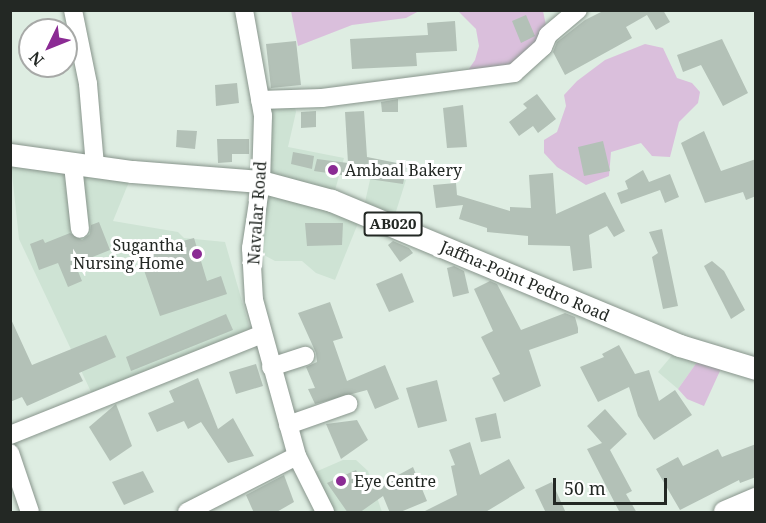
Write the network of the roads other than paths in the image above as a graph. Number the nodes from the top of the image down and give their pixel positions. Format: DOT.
graph roads {
  1 [pos="73,10"];
  2 [pos="244,10"];
  3 [pos="578,10"];
  4 [pos="260,100"];
  5 [pos="10,155"];
  6 [pos="84,165"];
  7 [pos="261,182"];
  8 [pos="80,229"];
  9 [pos="262,334"];
  10 [pos="305,356"];
  11 [pos="271,367"];
  12 [pos="756,369"];
  13 [pos="348,404"];
  14 [pos="288,425"];
  15 [pos="10,435"];
  16 [pos="10,453"];
  17 [pos="297,456"];
  18 [pos="756,500"];
  19 [pos="30,513"];
  20 [pos="187,513"];
  21 [pos="324,513"];
  22 [pos="725,513"];
  1 -- 6 [label="street"];
  2 -- 4 [label="street, Navalar Road"];
  3 -- 4 [label="street"];
  4 -- 7 [label="street, Navalar Road"];
  5 -- 6 [label="main road, Jaffna-Point Pedro Road / AB020"];
  6 -- 7 [label="main road, Jaffna-Point Pedro Road / AB020"];
  6 -- 8 [label="street"];
  7 -- 9 [label="street, Navalar Road"];
  7 -- 12 [label="main road, Jaffna-Point Pedro Road / AB020"];
  9 -- 11 [label="street, Navalar Road"];
  9 -- 15 [label="street"];
  10 -- 11 [label="street"];
  11 -- 14 [label="street, Navalar Road"];
  13 -- 14 [label="street"];
  14 -- 17 [label="street, Navalar Road"];
  16 -- 19 [label="street"];
  17 -- 20 [label="street"];
  17 -- 21 [label="street, Navalar Road"];
  18 -- 22 [label="main road"];
}
